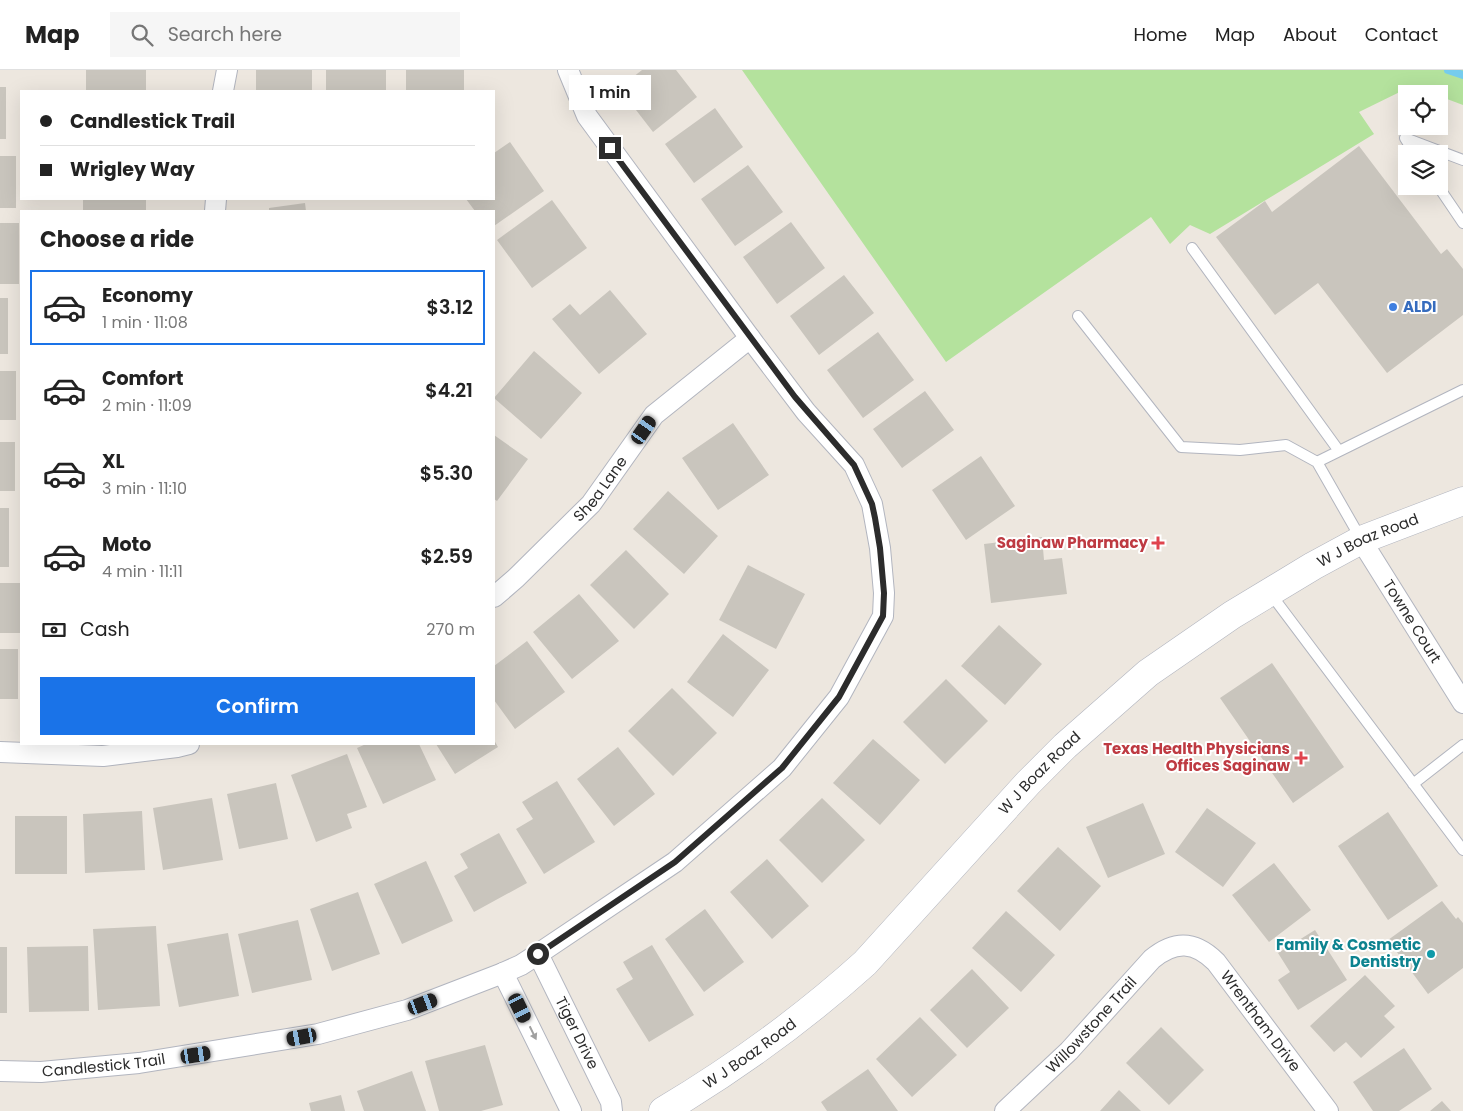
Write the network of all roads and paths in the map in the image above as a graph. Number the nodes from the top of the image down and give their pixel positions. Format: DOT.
graph roads {
  1 [pos="227,70"];
  2 [pos="568,70"];
  3 [pos="223,90"];
  4 [pos="1409,145"];
  5 [pos="1423,145"];
  6 [pos="1448,154"];
  7 [pos="1463,160"];
  8 [pos="1444,195"];
  9 [pos="1463,223"];
  10 [pos="1192,248"];
  11 [pos="1078,316"];
  12 [pos="750,338"];
  13 [pos="1463,390"];
  14 [pos="1339,451"];
  15 [pos="1317,462"];
  16 [pos="1463,501"];
  17 [pos="1361,540"];
  18 [pos="1270,593"];
  19 [pos="495,596"];
  20 [pos="1463,703"];
  21 [pos="185,745"];
  22 [pos="1463,745"];
  23 [pos="0,752"];
  24 [pos="1412,784"];
  25 [pos="1463,850"];
  26 [pos="1181,946"];
  27 [pos="538,954"];
  28 [pos="503,973"];
  29 [pos="0,1071"];
  30 [pos="571,1111"];
  31 [pos="612,1111"];
  32 [pos="663,1111"];
  33 [pos="1005,1111"];
  34 [pos="1328,1111"];
  1 -- 3 [label="street"];
  2 -- 12 [label="street"];
  4 -- 5 [label="lane"];
  6 -- 7 [label="lane"];
  8 -- 9 [label="lane"];
  10 -- 14 [label="lane"];
  11 -- 15 [label="lane"];
  12 -- 19 [label="street, Shea Lane"];
  12 -- 27 [label="street, Candlestick Trail"];
  13 -- 14 [label="lane"];
  14 -- 15 [label="lane"];
  15 -- 17 [label="lane"];
  16 -- 17 [label="main road, W J Boaz Road"];
  17 -- 18 [label="main road, W J Boaz Road"];
  17 -- 20 [label="street, Towne Court"];
  18 -- 24 [label="lane"];
  18 -- 32 [label="main road, W J Boaz Road"];
  21 -- 23 [label="street"];
  22 -- 24 [label="lane"];
  24 -- 25 [label="lane"];
  26 -- 33 [label="street, Willowstone Trail"];
  26 -- 34 [label="street, Wrentham Drive"];
  27 -- 28 [label="street, Candlestick Trail"];
  27 -- 31 [label="street, Tiger Drive"];
  28 -- 29 [label="street, Candlestick Trail"];
  28 -- 30 [label="street, one-way"];
}
